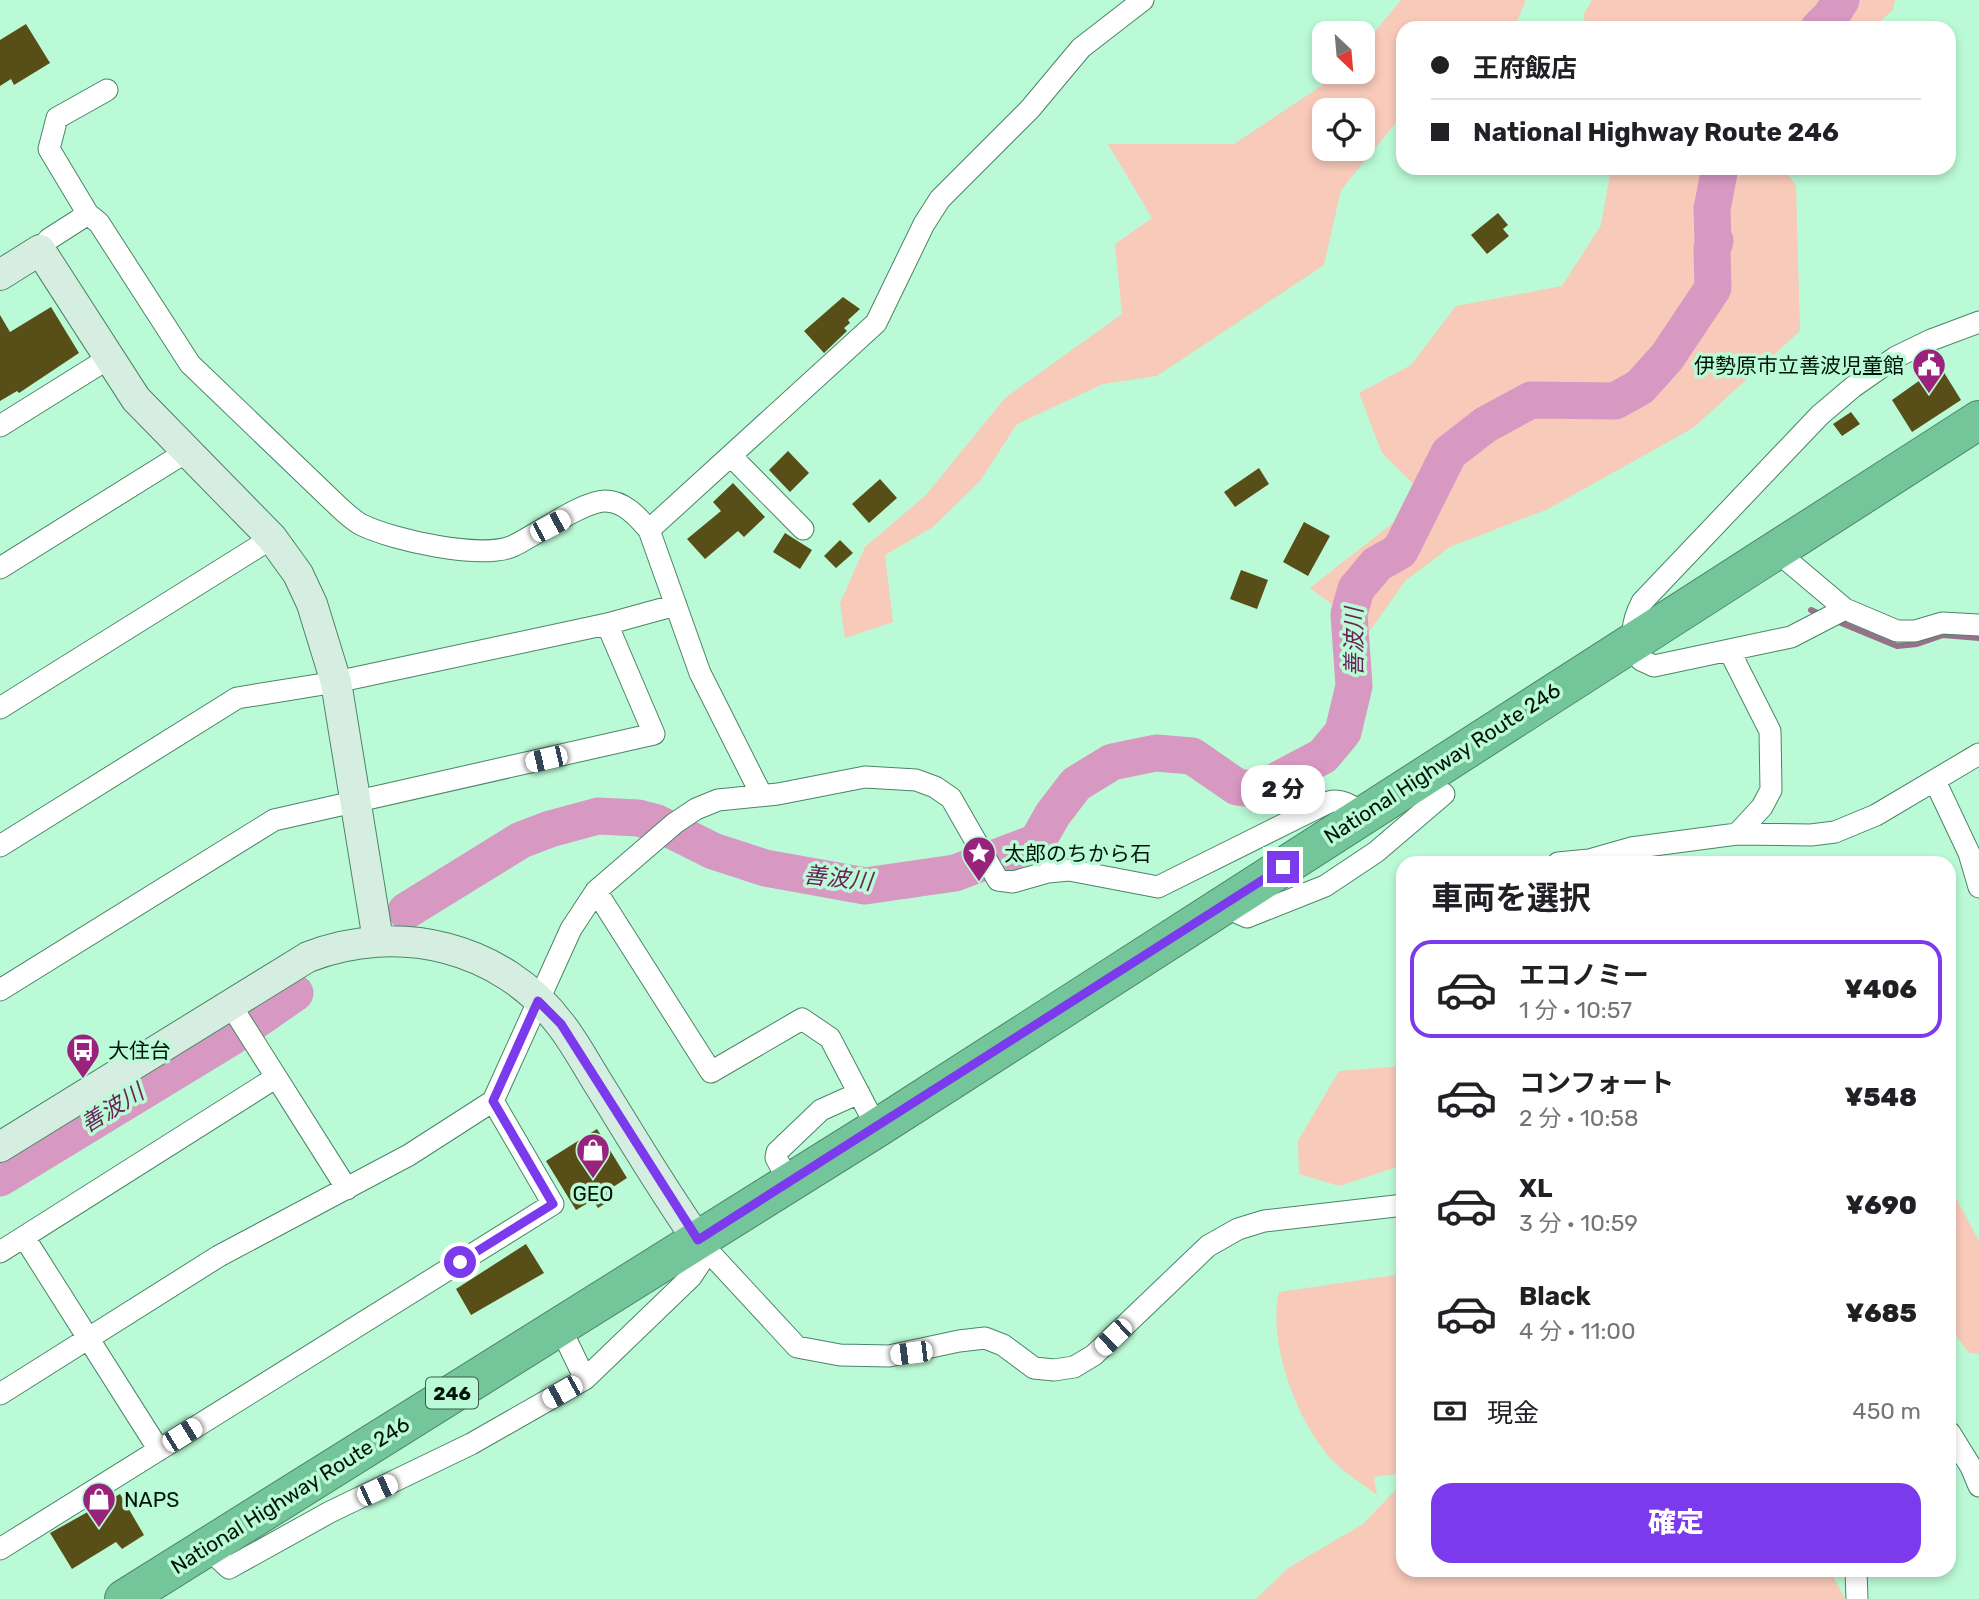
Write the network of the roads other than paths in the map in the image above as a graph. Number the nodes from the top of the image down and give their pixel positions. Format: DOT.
graph roads {
  1 [pos="1143,0"];
  2 [pos="107,90"];
  3 [pos="88,215"];
  4 [pos="40,250"];
  5 [pos="0,275"];
  6 [pos="1979,322"];
  7 [pos="108,358"];
  8 [pos="1979,420"];
  9 [pos="0,426"];
  10 [pos="186,452"];
  11 [pos="731,456"];
  12 [pos="649,530"];
  13 [pos="803,530"];
  14 [pos="272,538"];
  15 [pos="1775,550"];
  16 [pos="0,568"];
  17 [pos="676,605"];
  18 [pos="1845,609"];
  19 [pos="607,624"];
  20 [pos="1979,625"];
  21 [pos="1633,641"];
  22 [pos="1730,652"];
  23 [pos="335,682"];
  24 [pos="0,708"];
  25 [pos="1979,754"];
  26 [pos="1935,781"];
  27 [pos="761,794"];
  28 [pos="1444,794"];
  29 [pos="356,802"];
  30 [pos="1364,814"];
  31 [pos="1737,834"];
  32 [pos="0,846"];
  33 [pos="1602,856"];
  34 [pos="1979,887"];
  35 [pos="596,891"];
  36 [pos="1222,906"];
  37 [pos="378,940"];
  38 [pos="0,990"];
  39 [pos="538,1001"];
  40 [pos="230,1004"];
  41 [pos="275,1077"];
  42 [pos="859,1093"];
  43 [pos="493,1101"];
  44 [pos="877,1128"];
  45 [pos="0,1147"];
  46 [pos="789,1183"];
  47 [pos="347,1189"];
  48 [pos="1396,1206"];
  49 [pos="24,1237"];
  50 [pos="699,1251"];
  51 [pos="0,1252"];
  52 [pos="559,1325"];
  53 [pos="89,1339"];
  54 [pos="585,1379"];
  55 [pos="0,1394"];
  56 [pos="1956,1442"];
  57 [pos="159,1450"];
  58 [pos="1979,1486"];
  59 [pos="322,1496"];
  60 [pos="0,1549"];
  61 [pos="1856,1577"];
  62 [pos="124,1599"];
  63 [pos="1857,1599"];
  1 -- 11 [label="street"];
  2 -- 3 [label="street"];
  3 -- 4 [label="street"];
  3 -- 12 [label="street"];
  4 -- 5 [label="street"];
  4 -- 7 [label="street"];
  6 -- 21 [label="street"];
  7 -- 9 [label="street"];
  7 -- 10 [label="street"];
  8 -- 15 [label="highway, National Highway Route 246 / 246"];
  10 -- 14 [label="street"];
  10 -- 16 [label="street"];
  11 -- 12 [label="street"];
  11 -- 13 [label="street"];
  12 -- 17 [label="street"];
  14 -- 23 [label="street"];
  14 -- 24 [label="street"];
  15 -- 18 [label="street"];
  15 -- 21 [label="highway, National Highway Route 246 / 246"];
  17 -- 19 [label="street"];
  17 -- 27 [label="street"];
  18 -- 20 [label="street"];
  18 -- 22 [label="street"];
  19 -- 23 [label="street"];
  19 -- 29 [label="street"];
  21 -- 22 [label="street"];
  21 -- 30 [label="highway, National Highway Route 246 / 246"];
  22 -- 31 [label="street"];
  23 -- 29 [label="street"];
  23 -- 32 [label="street"];
  25 -- 26 [label="street"];
  26 -- 31 [label="street"];
  26 -- 34 [label="street"];
  27 -- 30 [label="street"];
  27 -- 35 [label="street"];
  28 -- 36 [label="street"];
  29 -- 37 [label="street"];
  29 -- 38 [label="street"];
  30 -- 36 [label="highway, National Highway Route 246 / 246"];
  31 -- 33 [label="street"];
  35 -- 39 [label="street"];
  35 -- 42 [label="street"];
  36 -- 44 [label="highway, National Highway Route 246 / 246"];
  37 -- 39 [label="street"];
  37 -- 40 [label="street"];
  39 -- 43 [label="street"];
  39 -- 50 [label="street"];
  40 -- 41 [label="street"];
  40 -- 45 [label="street"];
  41 -- 47 [label="street"];
  41 -- 49 [label="street"];
  42 -- 44 [label="street"];
  42 -- 46 [label="street"];
  43 -- 47 [label="street"];
  43 -- 57 [label="street"];
  44 -- 46 [label="highway, National Highway Route 246 / 246"];
  46 -- 50 [label="highway, National Highway Route 246 / 246"];
  47 -- 53 [label="street"];
  48 -- 50 [label="street"];
  49 -- 51 [label="street"];
  49 -- 53 [label="street"];
  50 -- 52 [label="highway, National Highway Route 246 / 246"];
  50 -- 54 [label="street"];
  52 -- 54 [label="street"];
  52 -- 59 [label="highway, National Highway Route 246 / 246"];
  53 -- 55 [label="street"];
  53 -- 57 [label="street"];
  54 -- 59 [label="street"];
  56 -- 58 [label="street"];
  57 -- 60 [label="street"];
  59 -- 62 [label="highway, National Highway Route 246 / 246"];
  61 -- 63 [label="street"];
}
